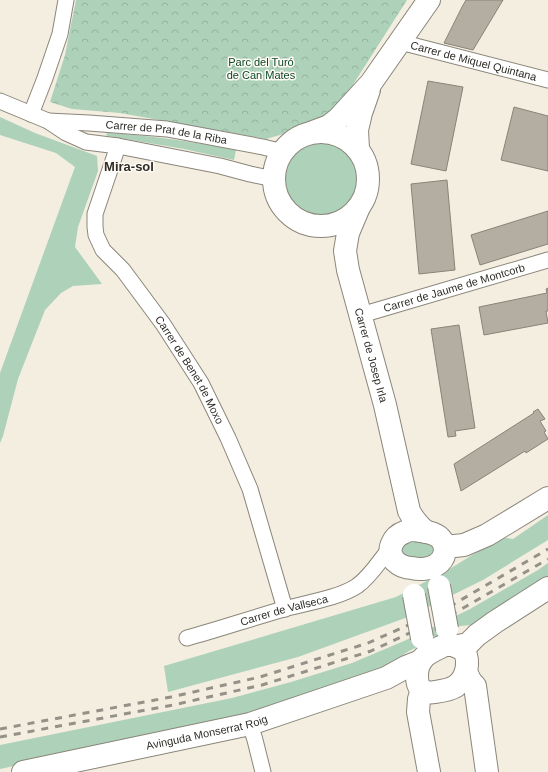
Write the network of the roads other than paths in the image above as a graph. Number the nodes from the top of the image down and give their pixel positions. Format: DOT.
graph roads {
  1 [pos="66,0"];
  2 [pos="429,0"];
  3 [pos="400,42"];
  4 [pos="548,80"];
  5 [pos="371,84"];
  6 [pos="0,101"];
  7 [pos="31,114"];
  8 [pos="48,121"];
  9 [pos="311,133"];
  10 [pos="118,146"];
  11 [pos="358,149"];
  12 [pos="283,152"];
  13 [pos="274,179"];
  14 [pos="359,207"];
  15 [pos="310,225"];
  16 [pos="548,260"];
  17 [pos="348,270"];
  18 [pos="360,315"];
  19 [pos="548,498"];
  20 [pos="407,504"];
  21 [pos="426,532"];
  22 [pos="398,552"];
  23 [pos="441,556"];
  24 [pos="548,588"];
  25 [pos="285,609"];
  26 [pos="187,638"];
  27 [pos="458,649"];
  28 [pos="422,652"];
  29 [pos="386,678"];
  30 [pos="420,687"];
  31 [pos="250,724"];
  32 [pos="23,772"];
  33 [pos="263,772"];
  34 [pos="428,772"];
  35 [pos="487,772"];
  1 -- 7 [label="street"];
  2 -- 3 [label="street"];
  3 -- 4 [label="street, Carrer de Miquel Quintana"];
  3 -- 5 [label="street"];
  5 -- 9 [label="street"];
  5 -- 11 [label="street"];
  6 -- 7 [label="street, Carrer de Prat de la Riba"];
  7 -- 8 [label="street, Carrer de Prat de la Riba"];
  8 -- 10 [label="street, Carrer de Prat de la Riba"];
  8 -- 12 [label="street, Carrer de Prat de la Riba"];
  9 -- 11 [label="street"];
  9 -- 12 [label="street"];
  10 -- 13 [label="street, Carrer de Prat de la Riba"];
  10 -- 25 [label="street, Carrer de Benet de Moxo"];
  11 -- 14 [label="street"];
  12 -- 13 [label="street"];
  13 -- 15 [label="street"];
  14 -- 15 [label="street"];
  14 -- 17 [label="street, Carrer de Josep Irla"];
  15 -- 17 [label="street"];
  16 -- 18 [label="street, Carrer de Jaume de Montcorb"];
  17 -- 18 [label="street, Carrer de Josep Irla"];
  18 -- 20 [label="street, Carrer de Josep Irla"];
  19 -- 23 [label="street"];
  20 -- 21 [label="street"];
  20 -- 22 [label="street"];
  21 -- 22 [label="street"];
  21 -- 23 [label="street"];
  22 -- 23 [label="street"];
  22 -- 25 [label="street, Carrer de Vallseca"];
  22 -- 28 [label="street, bridge"];
  23 -- 27 [label="street, bridge"];
  24 -- 27 [label="street"];
  25 -- 26 [label="street, Carrer de Vallseca"];
  27 -- 28 [label="street"];
  27 -- 30 [label="street"];
  27 -- 35 [label="street"];
  28 -- 29 [label="street, Avinguda Monserrat Roig"];
  28 -- 30 [label="street"];
  29 -- 30 [label="street, Avinguda Monserrat Roig"];
  29 -- 31 [label="street, Avinguda Monserrat Roig"];
  30 -- 34 [label="street"];
  31 -- 32 [label="street, Avinguda Monserrat Roig"];
  31 -- 33 [label="street"];
}
